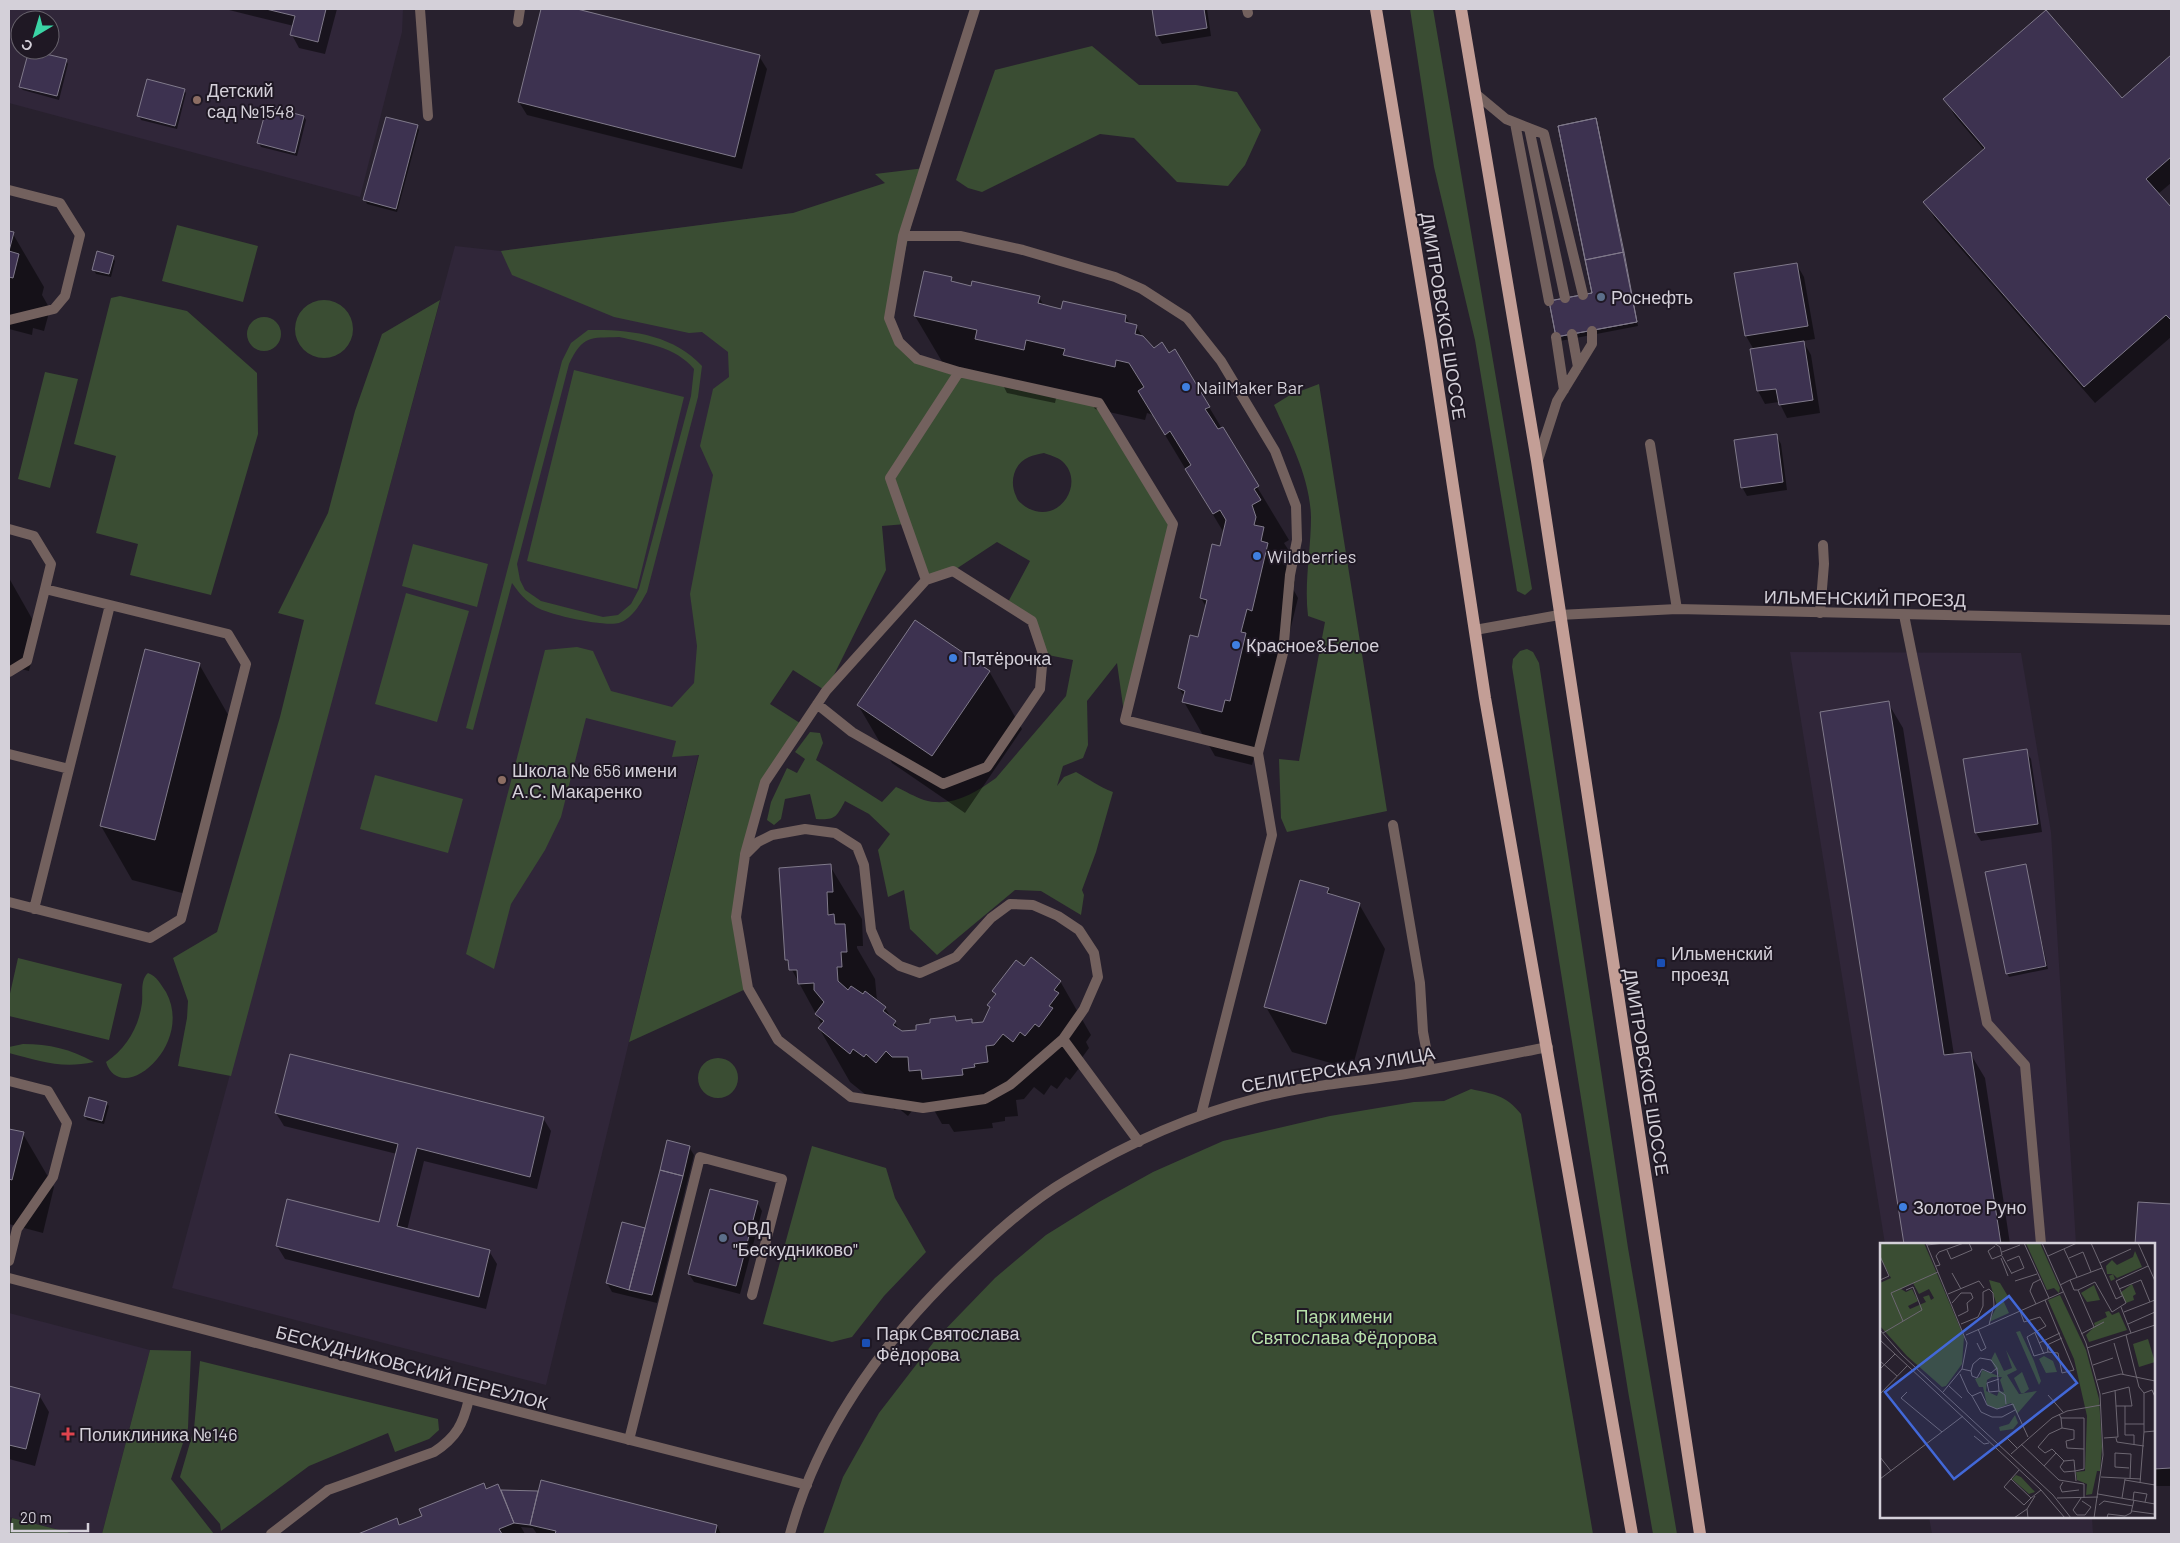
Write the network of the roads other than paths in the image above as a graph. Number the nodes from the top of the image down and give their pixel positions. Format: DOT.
graph roads {
  1 [pos="420,9"];
  2 [pos="520,9"];
  3 [pos="975,9"];
  4 [pos="1376,9"];
  5 [pos="1461,9"];
  6 [pos="518,22"];
  7 [pos="1476,94"];
  8 [pos="428,116"];
  9 [pos="1515,123"];
  10 [pos="1528,128"];
  11 [pos="9,190"];
  12 [pos="903,236"];
  13 [pos="1583,295"];
  14 [pos="1565,298"];
  15 [pos="1549,301"];
  16 [pos="9,320"];
  17 [pos="1592,331"];
  18 [pos="1572,334"];
  19 [pos="1556,337"];
  20 [pos="1578,367"];
  21 [pos="959,372"];
  22 [pos="1564,390"];
  23 [pos="1650,444"];
  24 [pos="1537,461"];
  25 [pos="9,530"];
  26 [pos="1823,545"];
  27 [pos="926,580"];
  28 [pos="45,589"];
  29 [pos="110,605"];
  30 [pos="1677,609"];
  31 [pos="1820,613"];
  32 [pos="1559,615"];
  33 [pos="1904,615"];
  34 [pos="2171,620"];
  35 [pos="1475,630"];
  36 [pos="9,672"];
  37 [pos="817,704"];
  38 [pos="1258,753"];
  39 [pos="9,754"];
  40 [pos="69,769"];
  41 [pos="1393,825"];
  42 [pos="745,855"];
  43 [pos="9,902"];
  44 [pos="34,909"];
  45 [pos="1063,1039"];
  46 [pos="1548,1047"];
  47 [pos="1430,1069"];
  48 [pos="9,1081"];
  49 [pos="1201,1115"];
  50 [pos="1139,1142"];
  51 [pos="2042,1243"];
  52 [pos="9,1261"];
  53 [pos="9,1278"];
  54 [pos="752,1295"];
  55 [pos="469,1399"];
  56 [pos="629,1440"];
  57 [pos="807,1484"];
  58 [pos="271,1534"];
  59 [pos="790,1534"];
  60 [pos="1632,1534"];
  61 [pos="1700,1534"];
  1 -- 8 [label="street"];
  2 -- 6 [label="street"];
  3 -- 12 [label="street"];
  4 -- 35 [label="main road, ДМИТРОВСКОЕ ШОССЕ"];
  5 -- 7 [label="main road, ДМИТРОВСКОЕ ШОССЕ"];
  7 -- 9 [label="street"];
  7 -- 24 [label="main road, ДМИТРОВСКОЕ ШОССЕ"];
  9 -- 10 [label="street"];
  9 -- 15 [label="street"];
  10 -- 13 [label="street"];
  10 -- 14 [label="street"];
  11 -- 16 [label="street"];
  12 -- 21 [label="street"];
  12 -- 38 [label="street"];
  17 -- 20 [label="street"];
  18 -- 20 [label="street"];
  19 -- 22 [label="street"];
  20 -- 22 [label="street"];
  21 -- 27 [label="street"];
  21 -- 38 [label="street"];
  22 -- 24 [label="street"];
  23 -- 30 [label="street"];
  24 -- 32 [label="main road, ДМИТРОВСКОЕ ШОССЕ"];
  25 -- 28 [label="street"];
  26 -- 31 [label="street"];
  27 -- 37 [label="street"];
  27 -- 37 [label="street"];
  28 -- 29 [label="street"];
  28 -- 36 [label="street"];
  29 -- 40 [label="street"];
  29 -- 44 [label="street"];
  30 -- 31 [label="street, ИЛЬМЕНСКИЙ ПРОЕЗД"];
  30 -- 32 [label="street, ИЛЬМЕНСКИЙ ПРОЕЗД"];
  31 -- 33 [label="street, ИЛЬМЕНСКИЙ ПРОЕЗД"];
  32 -- 35 [label="street"];
  32 -- 61 [label="main road, ДМИТРОВСКОЕ ШОССЕ"];
  33 -- 34 [label="street, ИЛЬМЕНСКИЙ ПРОЕЗД"];
  33 -- 51 [label="street"];
  35 -- 46 [label="main road, ДМИТРОВСКОЕ ШОССЕ"];
  37 -- 42 [label="street"];
  38 -- 49 [label="street"];
  39 -- 40 [label="street"];
  40 -- 44 [label="street"];
  41 -- 47 [label="street"];
  42 -- 45 [label="street"];
  42 -- 45 [label="street"];
  43 -- 44 [label="street"];
  45 -- 50 [label="street"];
  46 -- 47 [label="street, СЕЛИГЕРСКАЯ УЛИЦА"];
  46 -- 60 [label="main road, ДМИТРОВСКОЕ ШОССЕ"];
  47 -- 49 [label="street, СЕЛИГЕРСКАЯ УЛИЦА"];
  48 -- 52 [label="street"];
  49 -- 50 [label="street, СЕЛИГЕРСКАЯ УЛИЦА"];
  50 -- 57 [label="street, СЕЛИГЕРСКАЯ УЛИЦА"];
  53 -- 55 [label="street, БЕСКУДНИКОВСКИЙ ПЕРЕУЛОК"];
  54 -- 56 [label="street"];
  55 -- 56 [label="street, БЕСКУДНИКОВСКИЙ ПЕРЕУЛОК"];
  55 -- 58 [label="street"];
  56 -- 57 [label="street, БЕСКУДНИКОВСКИЙ ПЕРЕУЛОК"];
  57 -- 59 [label="street, СЕЛИГЕРСКАЯ УЛИЦА"];
}
